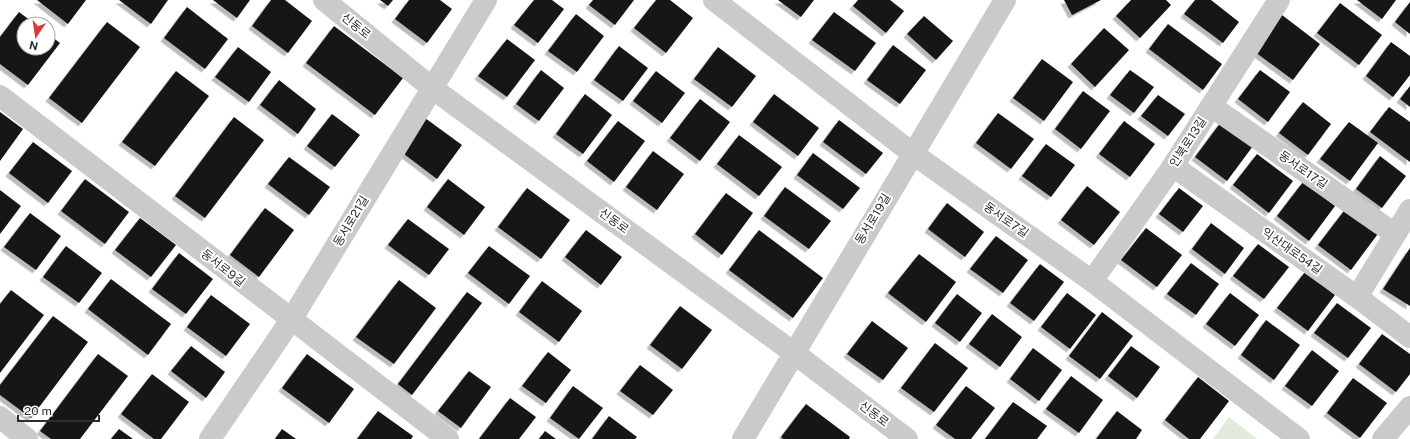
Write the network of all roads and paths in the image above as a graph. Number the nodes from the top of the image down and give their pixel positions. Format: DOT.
graph roads {
  1 [pos="324,0"];
  2 [pos="486,0"];
  3 [pos="714,0"];
  4 [pos="1005,0"];
  5 [pos="1279,0"];
  6 [pos="432,88"];
  7 [pos="0,96"];
  8 [pos="1211,106"];
  9 [pos="912,154"];
  10 [pos="1173,166"];
  11 [pos="1410,210"];
  12 [pos="1395,234"];
  13 [pos="1092,281"];
  14 [pos="1357,297"];
  15 [pos="291,320"];
  16 [pos="1410,337"];
  17 [pos="794,353"];
  18 [pos="1410,407"];
  19 [pos="0,418"];
  20 [pos="27,439"];
  21 [pos="210,439"];
  22 [pos="448,439"];
  23 [pos="743,439"];
  24 [pos="907,439"];
  25 [pos="1299,439"];
  26 [pos="1384,439"];
  1 -- 6 [label="street, 신동로"];
  2 -- 6 [label="street, 동서로21길"];
  3 -- 9 [label="street, 동서로7길"];
  4 -- 9 [label="street, 동서로19길"];
  5 -- 8 [label="street, 인북로13길"];
  6 -- 15 [label="street, 동서로21길"];
  6 -- 17 [label="street, 신동로"];
  7 -- 15 [label="street, 동서로9길"];
  8 -- 10 [label="street, 인북로13길"];
  8 -- 12 [label="street, 동서로17길"];
  9 -- 13 [label="street, 동서로7길"];
  9 -- 17 [label="street, 동서로19길"];
  10 -- 13 [label="street, 인북로13길"];
  10 -- 14 [label="street, 익산대로54길"];
  11 -- 12 [label="street"];
  12 -- 14 [label="street"];
  13 -- 25 [label="street, 동서로7길"];
  14 -- 16 [label="street, 익산대로54길"];
  15 -- 21 [label="street, 동서로21길"];
  15 -- 22 [label="street, 동서로9길"];
  17 -- 23 [label="street, 동서로19길"];
  17 -- 24 [label="street, 신동로"];
  18 -- 26 [label="street"];
  19 -- 20 [label="street"];
}
